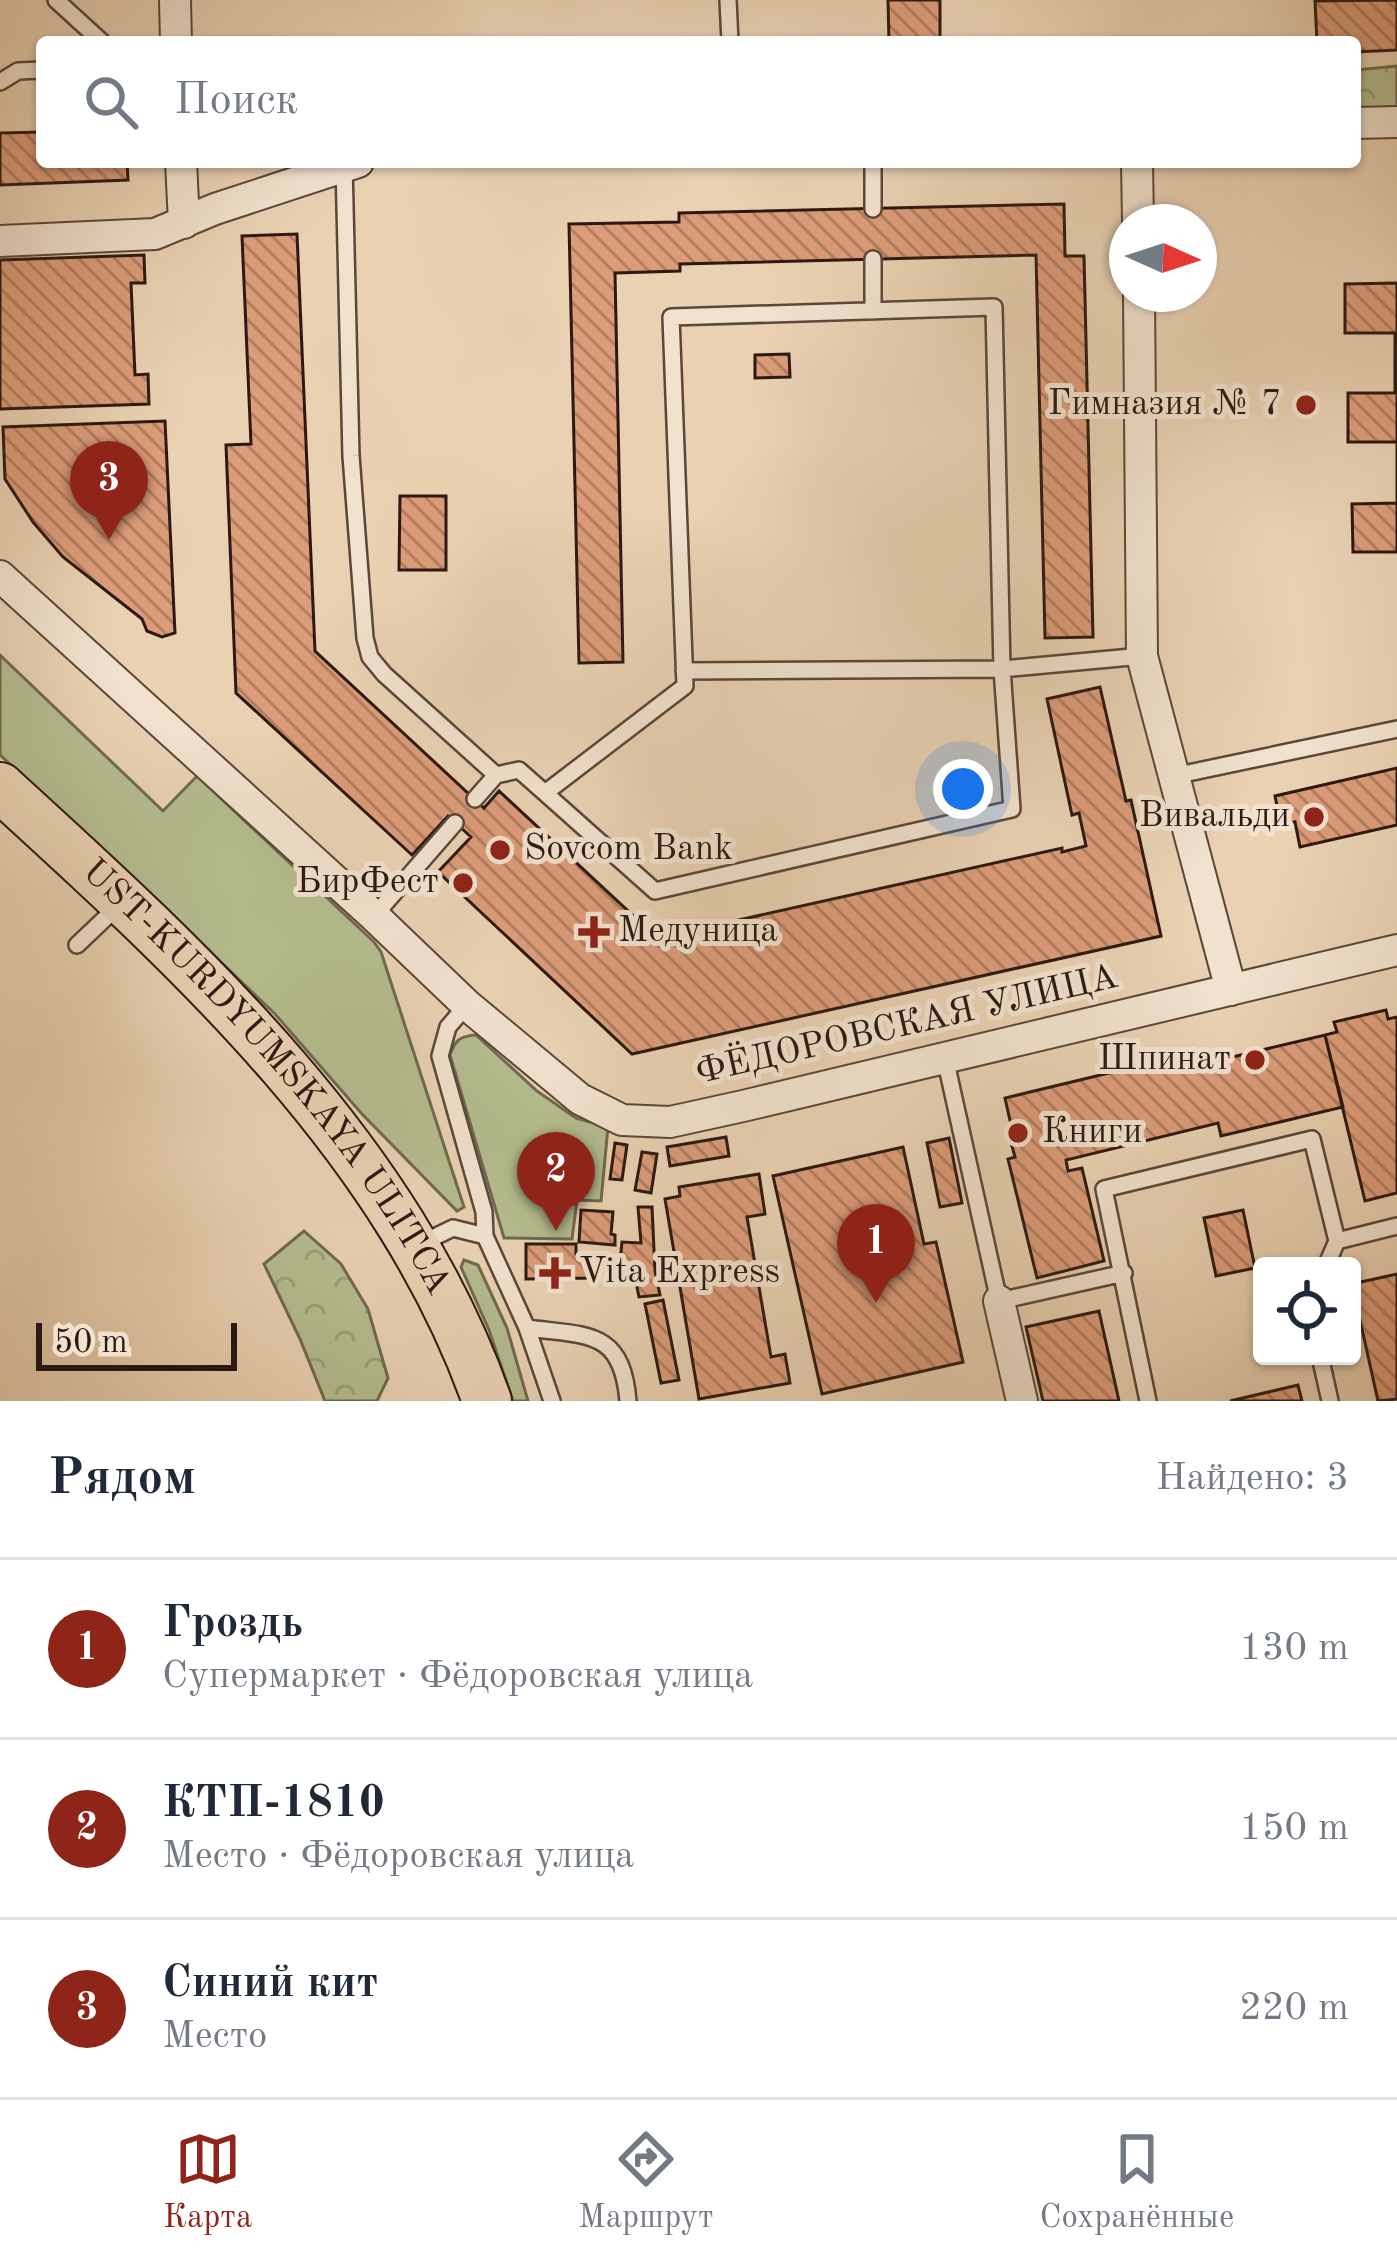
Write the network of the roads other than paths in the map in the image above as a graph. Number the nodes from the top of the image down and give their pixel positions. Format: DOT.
graph roads {
  1 [pos="56,0"];
  2 [pos="175,0"];
  3 [pos="728,0"];
  4 [pos="95,36"];
  5 [pos="176,36"];
  6 [pos="730,36"];
  7 [pos="36,70"];
  8 [pos="0,82"];
  9 [pos="1397,122"];
  10 [pos="1361,123"];
  11 [pos="181,168"];
  12 [pos="339,168"];
  13 [pos="351,168"];
  14 [pos="873,168"];
  15 [pos="1137,168"];
  16 [pos="1138,204"];
  17 [pos="873,208"];
  18 [pos="184,223"];
  19 [pos="0,242"];
  20 [pos="873,259"];
  21 [pos="873,311"];
  22 [pos="1138,312"];
  23 [pos="0,576"];
  24 [pos="1142,656"];
  25 [pos="1002,669"];
  26 [pos="684,671"];
  27 [pos="1397,729"];
  28 [pos="496,775"];
  29 [pos="1174,776"];
  30 [pos="0,787"];
  31 [pos="545,793"];
  32 [pos="475,799"];
  33 [pos="455,823"];
  34 [pos="124,900"];
  35 [pos="374,916"];
  36 [pos="77,945"];
  37 [pos="1397,950"];
  38 [pos="1231,990"];
  39 [pos="467,1005"];
  40 [pos="946,1058"];
  41 [pos="1397,1226"];
  42 [pos="484,1236"];
  43 [pos="1337,1241"];
  44 [pos="414,1247"];
  45 [pos="1330,1257"];
  46 [pos="1124,1273"];
  47 [pos="999,1300"];
  48 [pos="527,1328"];
  49 [pos="1322,1365"];
  50 [pos="487,1401"];
  51 [pos="552,1401"];
  52 [pos="628,1401"];
  53 [pos="1022,1401"];
  54 [pos="1148,1401"];
  55 [pos="1330,1401"];
  1 -- 4 [label="lane"];
  2 -- 5 [label="street"];
  3 -- 6 [label="lane"];
  7 -- 8 [label="lane"];
  9 -- 10 [label="street"];
  11 -- 18 [label="street"];
  12 -- 18 [label="street"];
  13 -- 28 [label="lane"];
  14 -- 17 [label="lane"];
  15 -- 16 [label="street"];
  18 -- 19 [label="street"];
  20 -- 21 [label="lane"];
  21 -- 25 [label="lane"];
  21 -- 26 [label="lane"];
  22 -- 24 [label="street"];
  23 -- 35 [label="street, ФЁДОРОВСКАЯ УЛИЦА"];
  24 -- 25 [label="lane"];
  24 -- 29 [label="street"];
  25 -- 26 [label="lane"];
  25 -- 31 [label="lane"];
  26 -- 31 [label="lane"];
  27 -- 29 [label="lane"];
  28 -- 31 [label="lane"];
  28 -- 32 [label="lane"];
  29 -- 38 [label="street"];
  30 -- 34 [label="main road, UST-KURDYUMSKAYA ULITCA"];
  33 -- 35 [label="lane"];
  34 -- 36 [label="lane"];
  34 -- 44 [label="main road, UST-KURDYUMSKAYA ULITCA"];
  35 -- 39 [label="street, ФЁДОРОВСКАЯ УЛИЦА"];
  37 -- 38 [label="street, ФЁДОРОВСКАЯ УЛИЦА"];
  38 -- 40 [label="street, ФЁДОРОВСКАЯ УЛИЦА"];
  39 -- 40 [label="street, ФЁДОРОВСКАЯ УЛИЦА"];
  39 -- 42 [label="lane"];
  40 -- 47 [label="lane"];
  41 -- 43 [label="lane"];
  42 -- 44 [label="lane"];
  42 -- 48 [label="lane"];
  43 -- 45 [label="lane"];
  43 -- 46 [label="lane"];
  44 -- 50 [label="main road, UST-KURDYUMSKAYA ULITCA"];
  46 -- 47 [label="lane"];
  46 -- 54 [label="lane"];
  47 -- 53 [label="street"];
  48 -- 51 [label="lane"];
  48 -- 52 [label="lane"];
  49 -- 55 [label="lane"];
}
